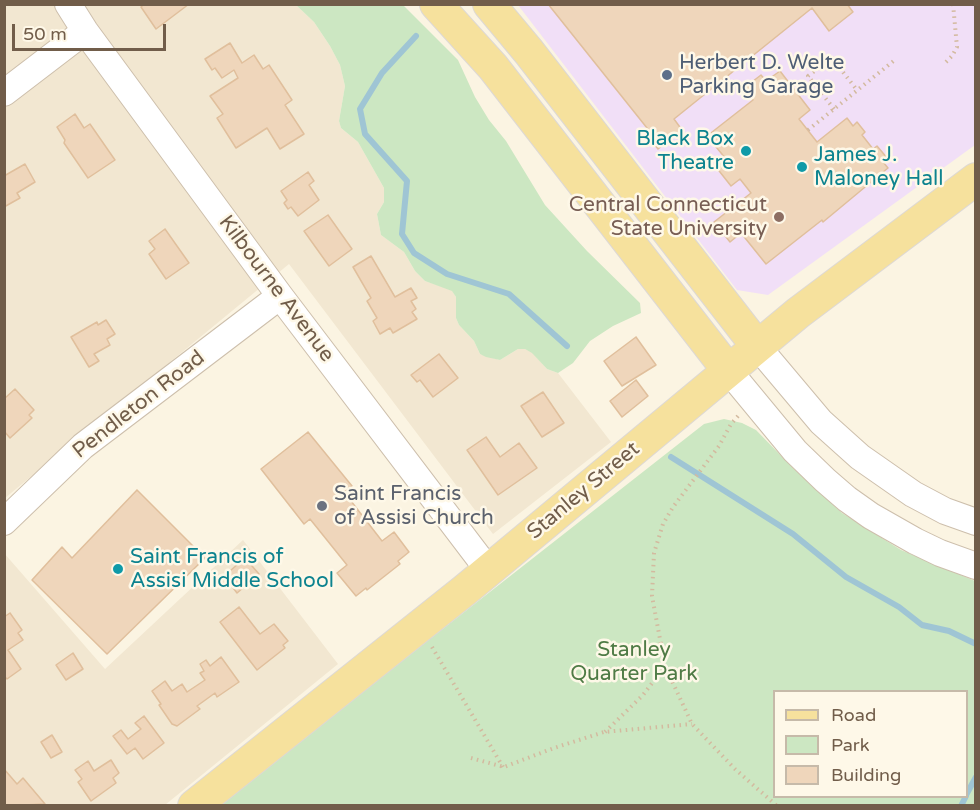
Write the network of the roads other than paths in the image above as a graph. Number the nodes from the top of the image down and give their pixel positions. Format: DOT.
graph roads {
  1 [pos="68,4"];
  2 [pos="435,4"];
  3 [pos="489,4"];
  4 [pos="85,31"];
  5 [pos="4,93"];
  6 [pos="975,179"];
  7 [pos="280,296"];
  8 [pos="757,346"];
  9 [pos="728,370"];
  10 [pos="4,522"];
  11 [pos="975,522"];
  12 [pos="975,566"];
  13 [pos="489,571"];
  14 [pos="194,806"];
  1 -- 4 [label="street, Kilbourne Avenue"];
  2 -- 9 [label="main road"];
  3 -- 8 [label="main road"];
  4 -- 5 [label="street"];
  4 -- 7 [label="street, Kilbourne Avenue"];
  6 -- 8 [label="main road, Stanley Street"];
  7 -- 10 [label="street, Pendleton Road"];
  7 -- 13 [label="street, Kilbourne Avenue"];
  8 -- 9 [label="main road, Stanley Street"];
  8 -- 11 [label="street"];
  9 -- 12 [label="street"];
  9 -- 13 [label="main road, Stanley Street"];
  13 -- 14 [label="main road, Stanley Street"];
}
